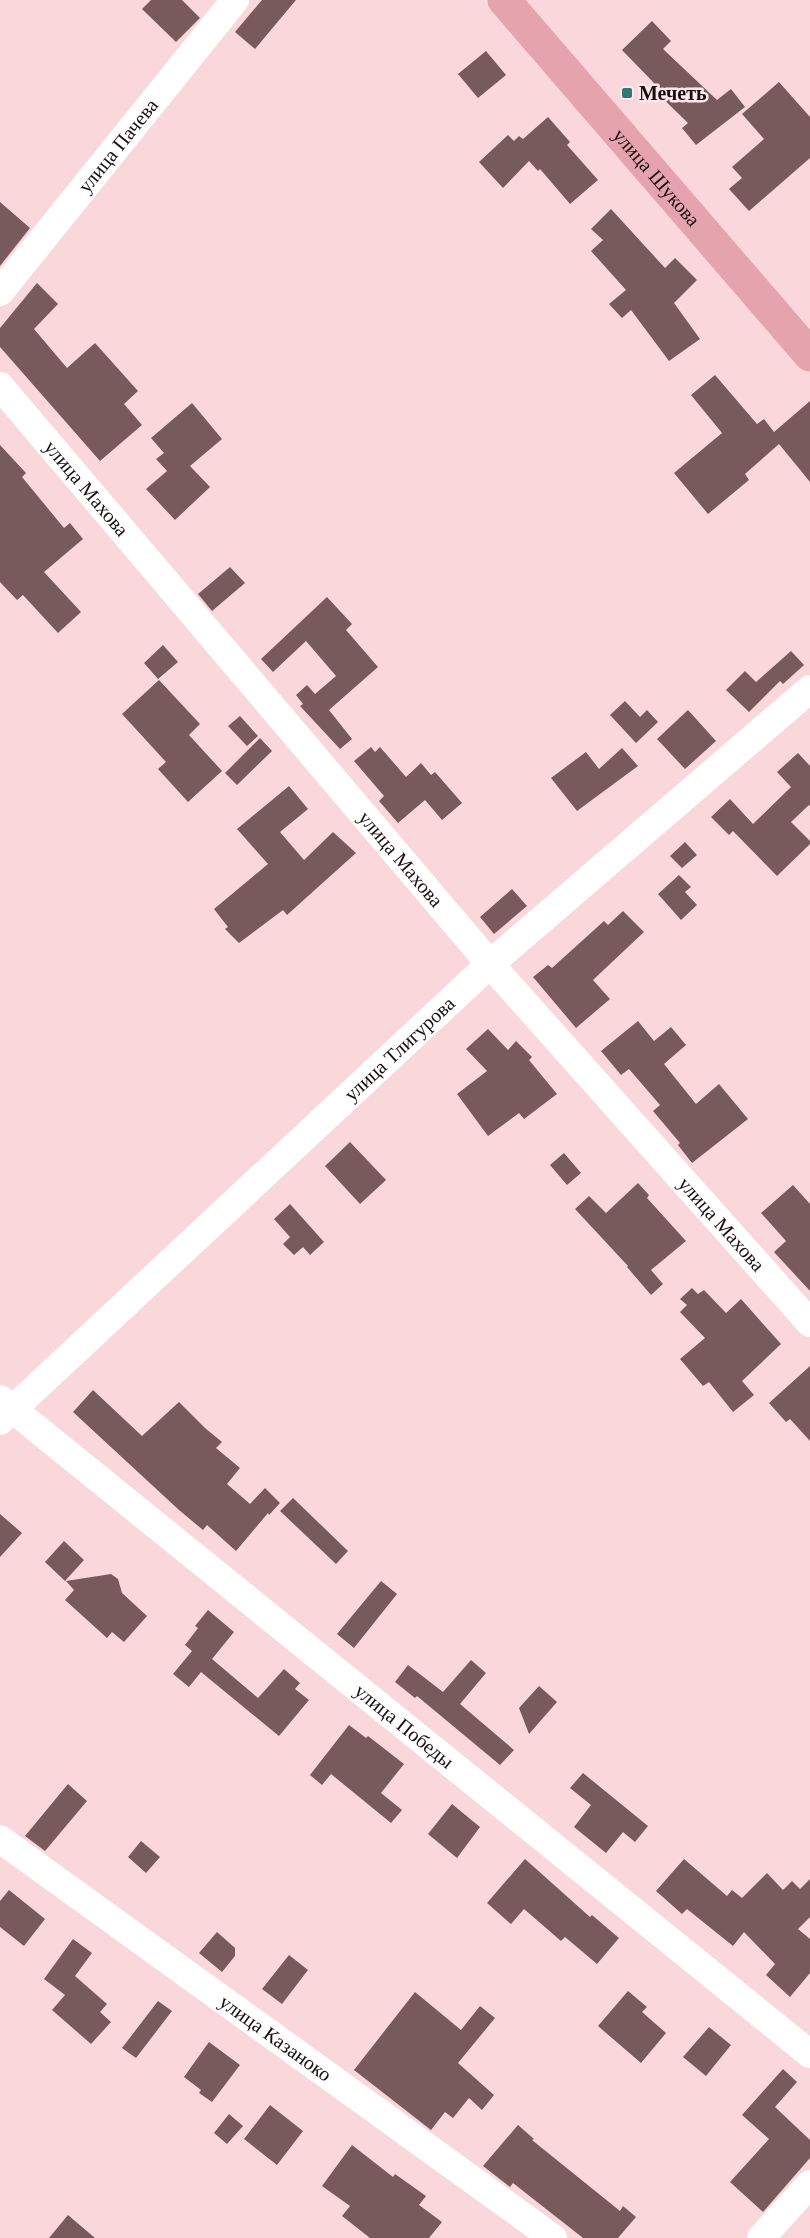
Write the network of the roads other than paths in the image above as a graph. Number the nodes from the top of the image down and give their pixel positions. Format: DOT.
graph roads {
  1 [pos="235,0"];
  2 [pos="504,0"];
  3 [pos="0,292"];
  4 [pos="810,355"];
  5 [pos="0,386"];
  6 [pos="810,689"];
  7 [pos="490,964"];
  8 [pos="810,1323"];
  9 [pos="4,1409"];
  10 [pos="0,1839"];
  11 [pos="810,2054"];
  12 [pos="810,2184"];
  13 [pos="553,2238"];
  14 [pos="761,2238"];
  1 -- 3 [label="street, улица Пачева"];
  2 -- 4 [label="main road, улица Шукова"];
  5 -- 7 [label="street, улица Махова"];
  6 -- 7 [label="street, улица Тлигурова"];
  7 -- 8 [label="street, улица Махова"];
  7 -- 9 [label="street, улица Тлигурова"];
  9 -- 11 [label="street, улица Победы"];
  10 -- 13 [label="street, улица Казаноко"];
  12 -- 14 [label="street"];
}
